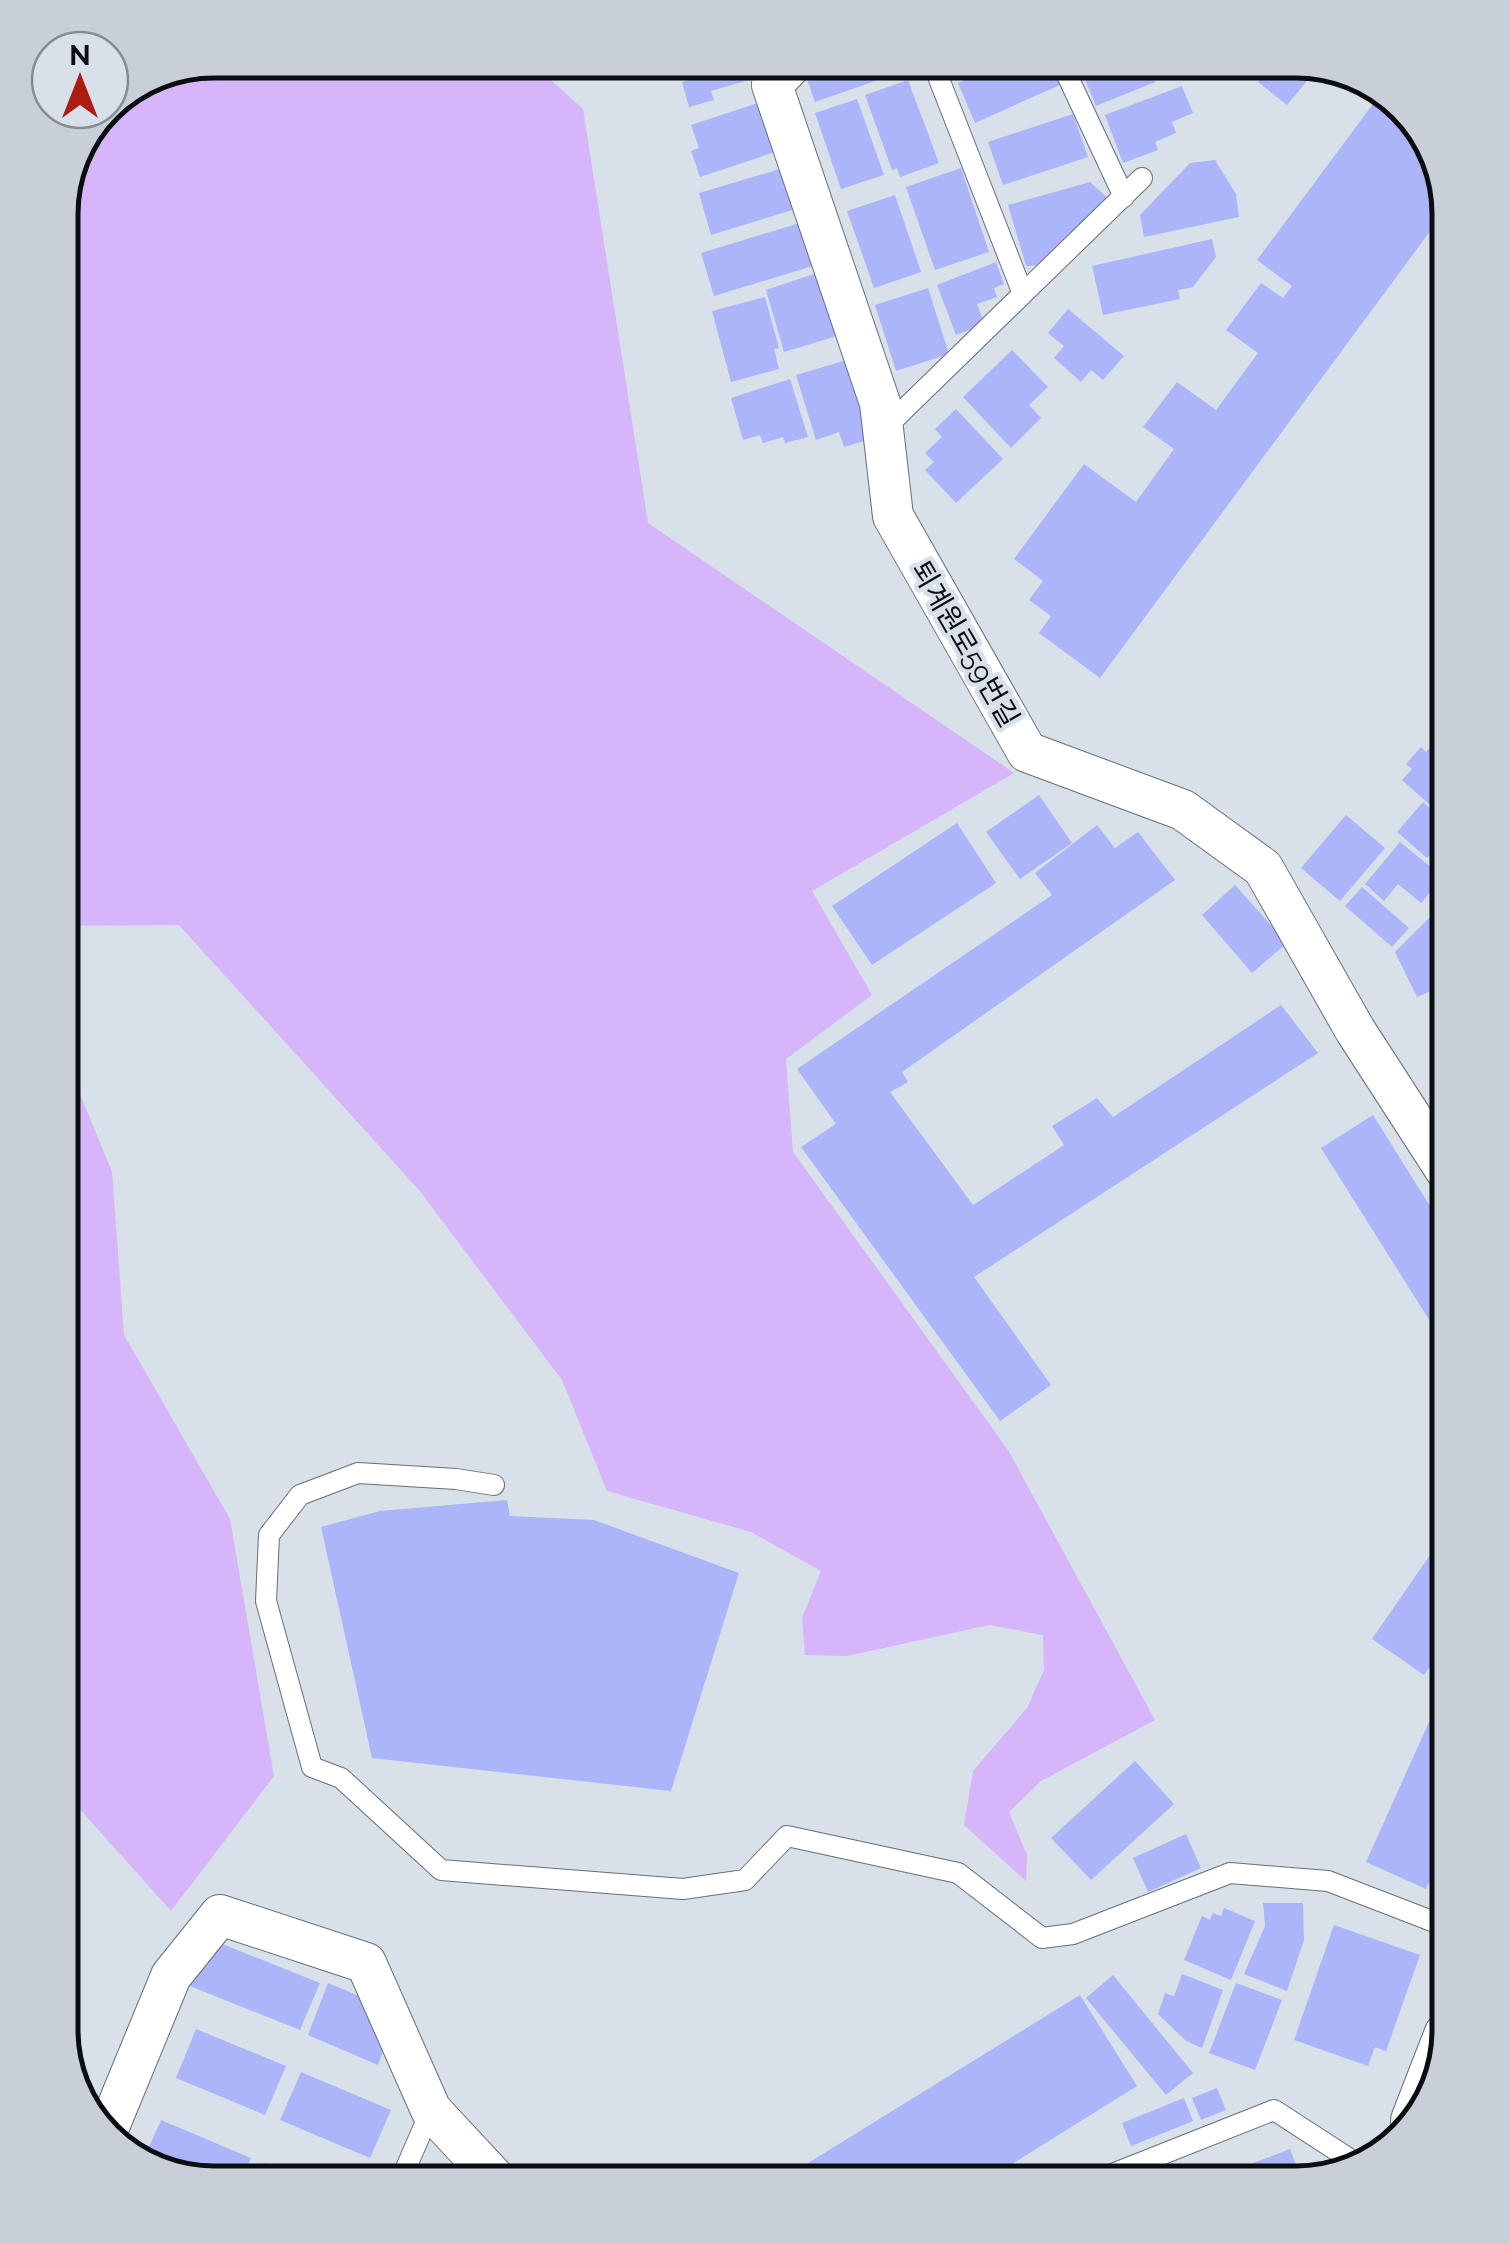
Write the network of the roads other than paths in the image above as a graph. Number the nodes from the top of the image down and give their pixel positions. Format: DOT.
graph roads {
  1 [pos="779,78"];
  2 [pos="1068,78"];
  3 [pos="939,79"];
  4 [pos="1142,178"];
  5 [pos="1124,196"];
  6 [pos="1023,294"];
  7 [pos="883,429"];
  8 [pos="1432,1149"];
  9 [pos="494,1485"];
  10 [pos="1432,1921"];
  11 [pos="432,2110"];
  12 [pos="112,2120"];
  13 [pos="1346,2157"];
  14 [pos="407,2166"];
  15 [pos="483,2166"];
  16 [pos="1132,2166"];
  1 -- 7 [label="street, 퇴계원로59번길"];
  2 -- 5 [label="lane"];
  3 -- 6 [label="lane"];
  4 -- 5 [label="lane"];
  5 -- 6 [label="lane"];
  6 -- 7 [label="lane"];
  7 -- 8 [label="street, 퇴계원로59번길"];
  9 -- 10 [label="lane"];
  11 -- 12 [label="street"];
  11 -- 14 [label="lane"];
  11 -- 15 [label="street"];
  13 -- 16 [label="lane"];
}
